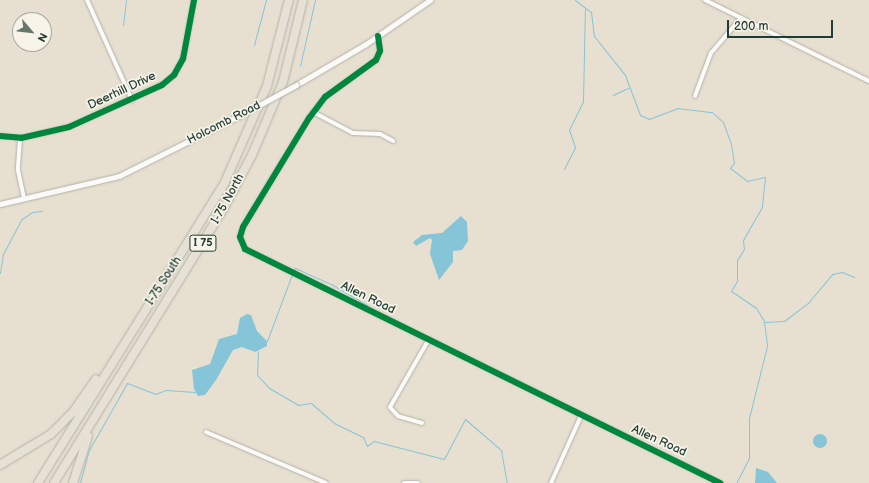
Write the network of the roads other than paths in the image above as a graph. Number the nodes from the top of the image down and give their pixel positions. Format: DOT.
graph roads {
  1 [pos="87,0"];
  2 [pos="194,0"];
  3 [pos="289,0"];
  4 [pos="303,0"];
  5 [pos="430,0"];
  6 [pos="705,0"];
  7 [pos="741,18"];
  8 [pos="378,36"];
  9 [pos="869,81"];
  10 [pos="695,96"];
  11 [pos="132,100"];
  12 [pos="313,112"];
  13 [pos="0,136"];
  14 [pos="20,138"];
  15 [pos="393,141"];
  16 [pos="24,199"];
  17 [pos="0,204"];
  18 [pos="138,320"];
  19 [pos="428,341"];
  20 [pos="119,380"];
  21 [pos="581,416"];
  22 [pos="422,423"];
  23 [pos="206,432"];
  24 [pos="0,464"];
  25 [pos="38,483"];
  26 [pos="54,483"];
  27 [pos="73,483"];
  28 [pos="326,483"];
  29 [pos="404,483"];
  30 [pos="418,483"];
  31 [pos="551,483"];
  32 [pos="720,483"];
  1 -- 11 [label="street"];
  2 -- 11 [label="street, Deerhill Drive"];
  3 -- 18 [label="highway, I-75 South / I 75"];
  4 -- 20 [label="highway, I-75 North / I 75"];
  5 -- 8 [label="street, Holcomb Road"];
  6 -- 7 [label="street"];
  7 -- 9 [label="street"];
  7 -- 10 [label="street"];
  8 -- 12 [label="street, Allen Road"];
  8 -- 16 [label="street, Holcomb Road, bridge"];
  11 -- 14 [label="street, Deerhill Drive"];
  12 -- 15 [label="street"];
  12 -- 19 [label="street, Allen Road"];
  13 -- 14 [label="street, Deerhill Drive"];
  14 -- 16 [label="street"];
  16 -- 17 [label="street, Holcomb Road"];
  18 -- 24 [label="highway"];
  18 -- 25 [label="highway, I-75 South / I 75"];
  19 -- 21 [label="street, Allen Road"];
  19 -- 22 [label="street"];
  20 -- 26 [label="highway, I-75 North / I 75"];
  20 -- 27 [label="highway"];
  21 -- 31 [label="street"];
  21 -- 32 [label="street, Allen Road"];
  23 -- 28 [label="street"];
  29 -- 30 [label="street"];
}
